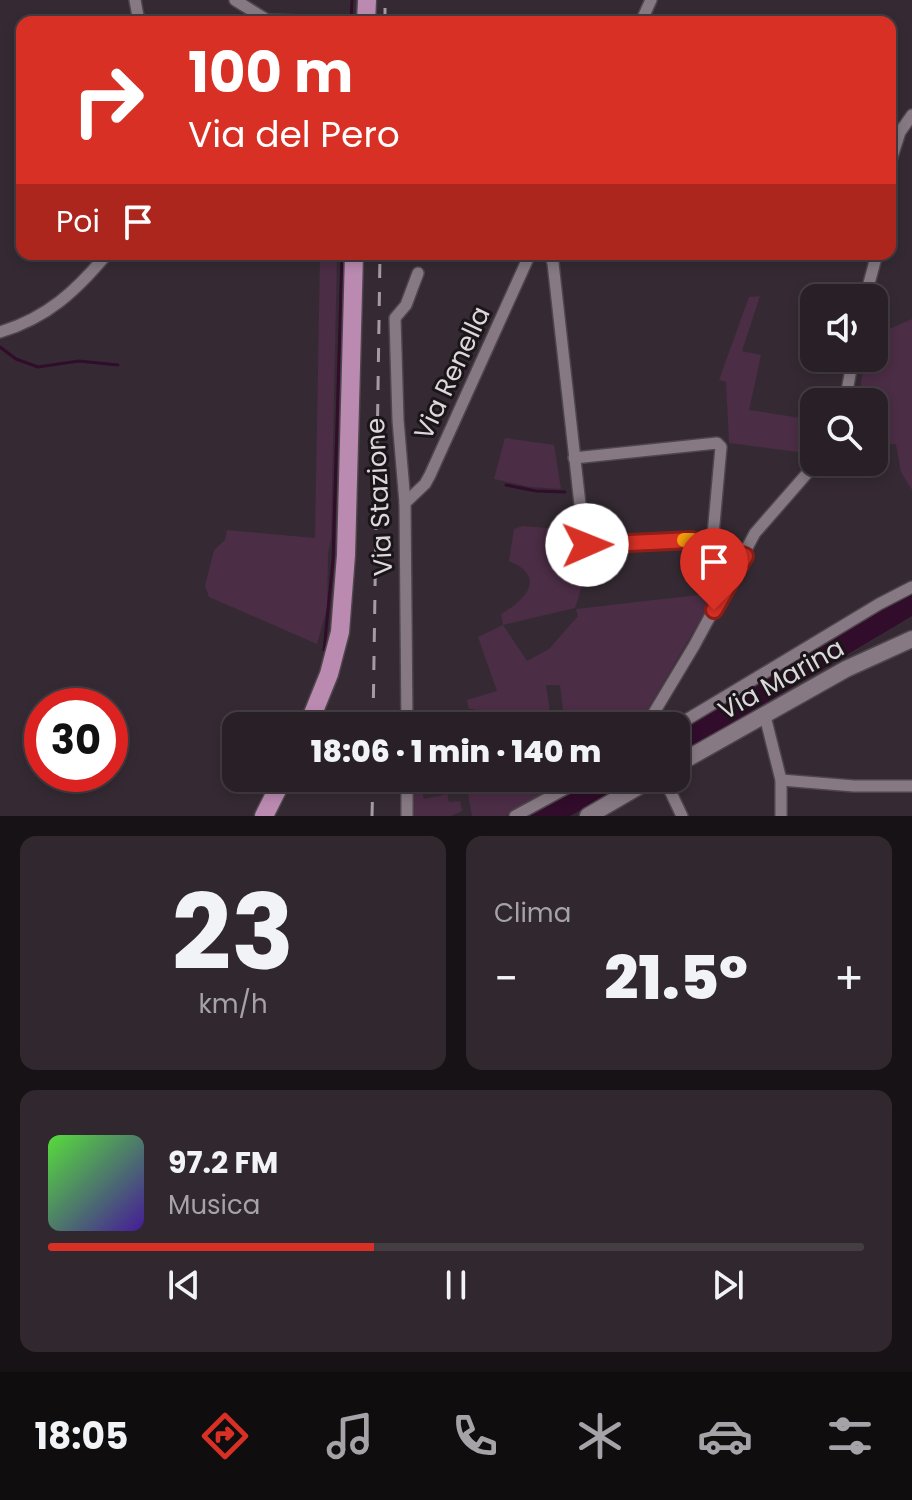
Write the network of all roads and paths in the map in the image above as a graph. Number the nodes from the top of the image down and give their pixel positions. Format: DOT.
graph roads {
  1 [pos="235,0"];
  2 [pos="261,16"];
  3 [pos="912,115"];
  4 [pos="896,144"];
  5 [pos="102,260"];
  6 [pos="354,260"];
  7 [pos="527,260"];
  8 [pos="552,260"];
  9 [pos="875,260"];
  10 [pos="418,273"];
  11 [pos="869,284"];
  12 [pos="0,332"];
  13 [pos="574,458"];
  14 [pos="805,476"];
  15 [pos="405,503"];
  16 [pos="712,546"];
  17 [pos="745,556"];
  18 [pos="912,587"];
  19 [pos="912,639"];
  20 [pos="314,712"];
  21 [pos="407,712"];
  22 [pos="654,712"];
  23 [pos="765,716"];
  24 [pos="690,718"];
  25 [pos="690,757"];
  26 [pos="781,780"];
  27 [pos="912,786"];
  28 [pos="276,792"];
  29 [pos="407,792"];
  30 [pos="559,792"];
  31 [pos="629,792"];
  32 [pos="671,792"];
  33 [pos="264,816"];
  34 [pos="407,816"];
  35 [pos="515,816"];
  36 [pos="588,816"];
  37 [pos="682,816"];
  38 [pos="781,816"];
  1 -- 2 [label="street"];
  3 -- 4 [label="street"];
  5 -- 12 [label="street"];
  6 -- 20 [label="main road"];
  7 -- 15 [label="street, Via Renella"];
  8 -- 13 [label="street"];
  9 -- 11 [label="street"];
  10 -- 15 [label="street, Via Stazione"];
  13 -- 16 [label="street"];
  13 -- 16 [label="street"];
  14 -- 17 [label="street"];
  15 -- 21 [label="street, Via Stazione"];
  16 -- 17 [label="street"];
  17 -- 22 [label="street"];
  18 -- 24 [label="street"];
  19 -- 23 [label="main road, Via Marina"];
  23 -- 25 [label="main road, Via Marina"];
  23 -- 26 [label="street"];
  26 -- 27 [label="street"];
  26 -- 38 [label="street"];
  28 -- 33 [label="main road"];
  29 -- 34 [label="street"];
  30 -- 35 [label="street"];
  31 -- 36 [label="main road"];
  32 -- 37 [label="street"];
}
